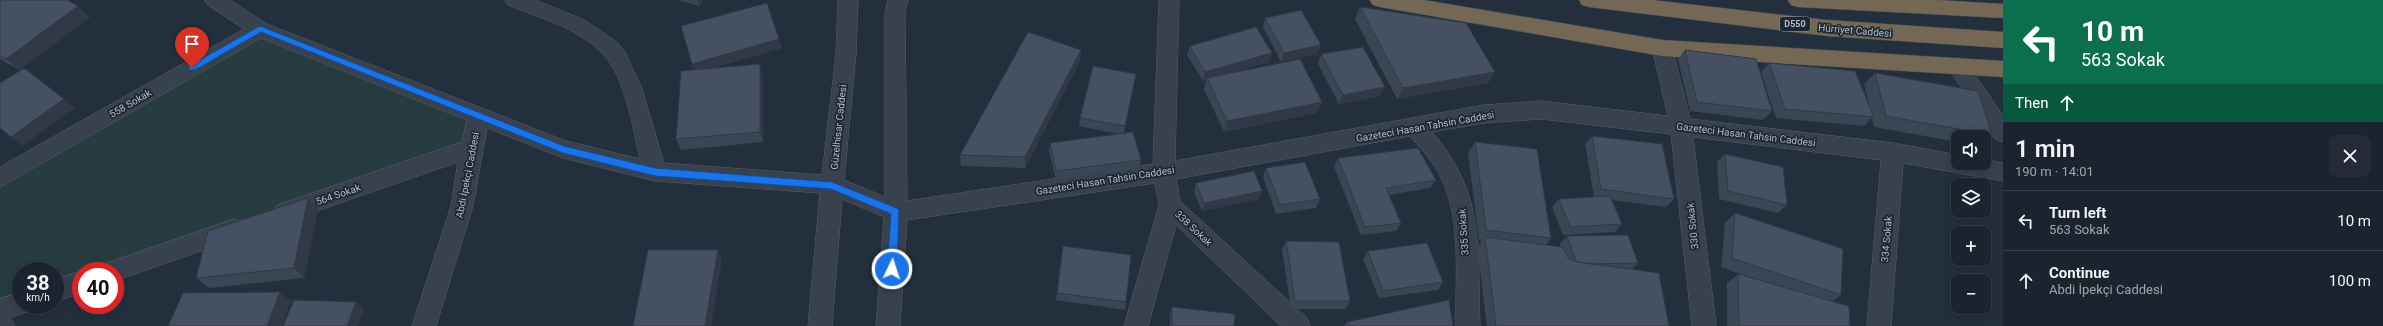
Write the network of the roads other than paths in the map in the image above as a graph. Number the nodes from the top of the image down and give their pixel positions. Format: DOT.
graph roads {
  1 [pos="215,0"];
  2 [pos="515,0"];
  3 [pos="848,0"];
  4 [pos="898,0"];
  5 [pos="1169,0"];
  6 [pos="1380,0"];
  7 [pos="1589,0"];
  8 [pos="1798,0"];
  9 [pos="551,6"];
  10 [pos="2003,11"];
  11 [pos="260,29"];
  12 [pos="2003,40"];
  13 [pos="1662,48"];
  14 [pos="1958,66"];
  15 [pos="2003,69"];
  16 [pos="479,115"];
  17 [pos="1681,126"];
  18 [pos="1416,128"];
  19 [pos="2003,133"];
  20 [pos="471,148"];
  21 [pos="1893,152"];
  22 [pos="655,172"];
  23 [pos="1164,172"];
  24 [pos="2003,172"];
  25 [pos="0,178"];
  26 [pos="832,186"];
  27 [pos="1170,205"];
  28 [pos="896,212"];
  29 [pos="124,267"];
  30 [pos="12,306"];
  31 [pos="0,310"];
  32 [pos="424,326"];
  33 [pos="820,326"];
  34 [pos="888,326"];
  35 [pos="1136,326"];
  36 [pos="1298,326"];
  37 [pos="1468,326"];
  38 [pos="1704,326"];
  39 [pos="1879,326"];
  1 -- 11 [label="street"];
  2 -- 9 [label="street"];
  3 -- 26 [label="street, Güzelhisar Caddesi"];
  4 -- 28 [label="street"];
  5 -- 23 [label="street, 338 Sokak"];
  6 -- 13 [label="highway"];
  7 -- 12 [label="highway, Hürriyet Caddesi / D550"];
  8 -- 10 [label="highway"];
  9 -- 22 [label="street"];
  11 -- 16 [label="street"];
  11 -- 25 [label="street, 558 Sokak"];
  13 -- 14 [label="highway"];
  13 -- 17 [label="street, 330 Sokak"];
  14 -- 15 [label="highway"];
  14 -- 19 [label="street"];
  16 -- 20 [label="street, Abdi İpekçi Caddesi"];
  16 -- 22 [label="street"];
  17 -- 18 [label="street, Gazeteci Hasan Tahsin Caddesi"];
  17 -- 21 [label="street, Gazeteci Hasan Tahsin Caddesi"];
  17 -- 38 [label="street, 330 Sokak"];
  18 -- 23 [label="street, Gazeteci Hasan Tahsin Caddesi"];
  18 -- 37 [label="street, 335 Sokak"];
  20 -- 29 [label="street, 564 Sokak"];
  20 -- 32 [label="street, Abdi İpekçi Caddesi"];
  21 -- 24 [label="street, Gazeteci Hasan Tahsin Caddesi"];
  21 -- 39 [label="street, 334 Sokak"];
  22 -- 26 [label="street"];
  23 -- 27 [label="street, 338 Sokak"];
  23 -- 28 [label="street, Gazeteci Hasan Tahsin Caddesi"];
  26 -- 28 [label="street"];
  26 -- 33 [label="street, Güzelhisar Caddesi"];
  27 -- 35 [label="street"];
  27 -- 36 [label="street, 338 Sokak"];
  28 -- 34 [label="street"];
  30 -- 31 [label="street"];
}
